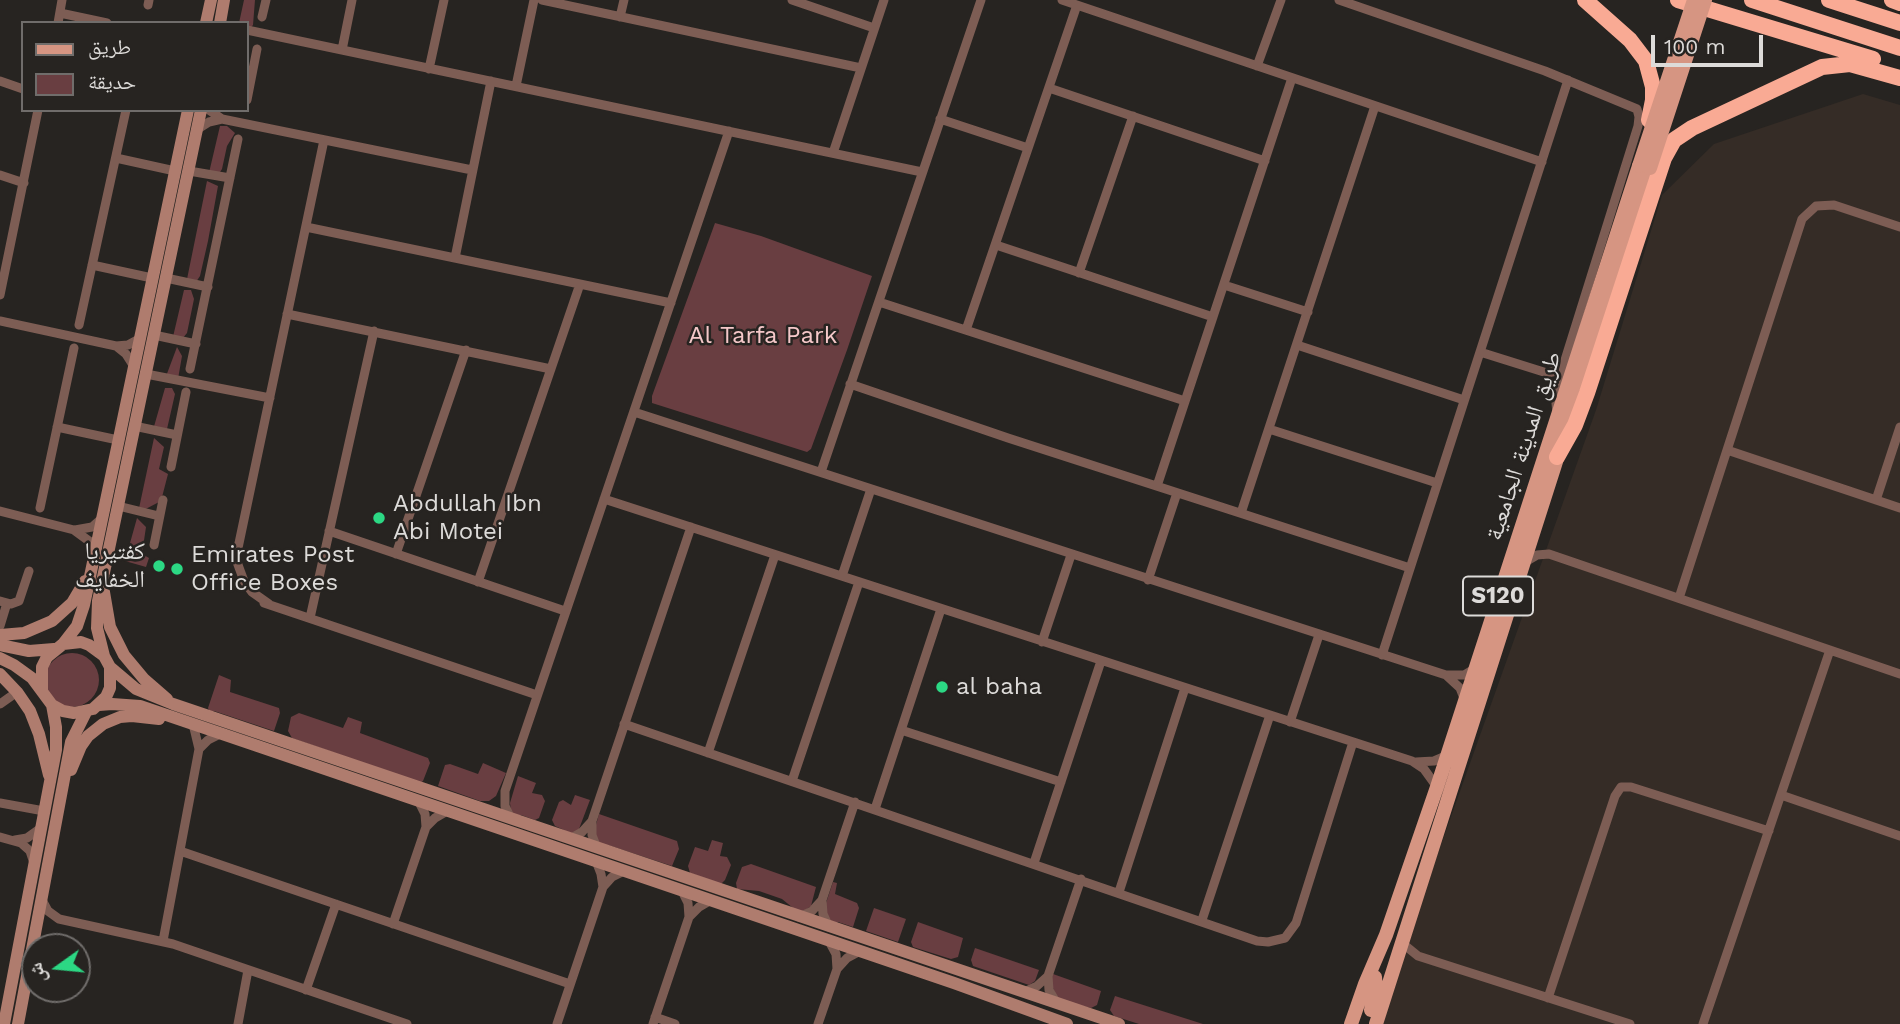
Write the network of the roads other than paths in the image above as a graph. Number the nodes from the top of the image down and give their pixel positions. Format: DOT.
graph roads {
  1 [pos="62,0"];
  2 [pos="211,0"];
  3 [pos="266,0"];
  4 [pos="352,0"];
  5 [pos="443,0"];
  6 [pos="534,0"];
  7 [pos="542,0"];
  8 [pos="624,0"];
  9 [pos="792,0"];
  10 [pos="884,0"];
  11 [pos="981,0"];
  12 [pos="1062,0"];
  13 [pos="1281,0"];
  14 [pos="1339,0"];
  15 [pos="1585,0"];
  16 [pos="1678,0"];
  17 [pos="1693,0"];
  18 [pos="1705,0"];
  19 [pos="1752,0"];
  20 [pos="1829,0"];
  21 [pos="1892,0"];
  22 [pos="1900,3"];
  23 [pos="1077,5"];
  24 [pos="262,17"];
  25 [pos="620,17"];
  26 [pos="59,18"];
  27 [pos="88,21"];
  28 [pos="206,21"];
  29 [pos="1900,23"];
  30 [pos="874,28"];
  31 [pos="248,30"];
  32 [pos="1900,48"];
  33 [pos="257,49"];
  34 [pos="342,50"];
  35 [pos="1258,66"];
  36 [pos="1900,67"];
  37 [pos="861,68"];
  38 [pos="429,69"];
  39 [pos="1292,78"];
  40 [pos="1900,78"];
  41 [pos="249,80"];
  42 [pos="1568,80"];
  43 [pos="0,81"];
  44 [pos="491,82"];
  45 [pos="516,86"];
  46 [pos="21,88"];
  47 [pos="1049,88"];
  48 [pos="1375,106"];
  49 [pos="38,112"];
  50 [pos="126,112"];
  51 [pos="188,112"];
  52 [pos="201,112"];
  53 [pos="212,112"];
  54 [pos="1133,116"];
  55 [pos="222,119"];
  56 [pos="940,119"];
  57 [pos="198,129"];
  58 [pos="729,131"];
  59 [pos="238,139"];
  60 [pos="324,140"];
  61 [pos="1028,148"];
  62 [pos="833,153"];
  63 [pos="116,158"];
  64 [pos="1265,161"];
  65 [pos="1542,162"];
  66 [pos="1645,167"];
  67 [pos="472,170"];
  68 [pos="182,171"];
  69 [pos="922,172"];
  70 [pos="0,175"];
  71 [pos="230,178"];
  72 [pos="24,183"];
  73 [pos="165,217"];
  74 [pos="306,227"];
  75 [pos="1900,227"];
  76 [pos="996,245"];
  77 [pos="170,258"];
  78 [pos="454,258"];
  79 [pos="92,265"];
  80 [pos="1079,273"];
  81 [pos="152,278"];
  82 [pos="166,278"];
  83 [pos="1,282"];
  84 [pos="580,284"];
  85 [pos="1224,285"];
  86 [pos="208,287"];
  87 [pos="0,295"];
  88 [pos="879,302"];
  89 [pos="671,303"];
  90 [pos="1308,313"];
  91 [pos="287,314"];
  92 [pos="1213,317"];
  93 [pos="0,321"];
  94 [pos="79,326"];
  95 [pos="966,330"];
  96 [pos="374,331"];
  97 [pos="154,335"];
  98 [pos="139,339"];
  99 [pos="196,344"];
  100 [pos="1297,345"];
  101 [pos="116,346"];
  102 [pos="74,348"];
  103 [pos="466,350"];
  104 [pos="1480,352"];
  105 [pos="133,365"];
  106 [pos="191,369"];
  107 [pos="551,369"];
  108 [pos="1562,370"];
  109 [pos="1547,373"];
  110 [pos="145,374"];
  111 [pos="850,384"];
  112 [pos="1556,386"];
  113 [pos="186,392"];
  114 [pos="141,397"];
  115 [pos="270,398"];
  116 [pos="1464,400"];
  117 [pos="1185,401"];
  118 [pos="634,412"];
  119 [pos="1558,415"];
  120 [pos="134,426"];
  121 [pos="1900,426"];
  122 [pos="57,427"];
  123 [pos="1269,429"];
  124 [pos="177,435"];
  125 [pos="118,440"];
  126 [pos="1727,450"];
  127 [pos="1557,457"];
  128 [pos="171,467"];
  129 [pos="821,472"];
  130 [pos="1437,483"];
  131 [pos="1157,486"];
  132 [pos="871,489"];
  133 [pos="1177,493"];
  134 [pos="604,499"];
  135 [pos="163,500"];
  136 [pos="1876,500"];
  137 [pos="118,506"];
  138 [pos="40,508"];
  139 [pos="1900,508"];
  140 [pos="0,511"];
  141 [pos="1241,513"];
  142 [pos="159,516"];
  143 [pos="102,519"];
  144 [pos="691,527"];
  145 [pos="74,530"];
  146 [pos="1533,530"];
  147 [pos="329,531"];
  148 [pos="153,545"];
  149 [pos="95,551"];
  150 [pos="396,554"];
  151 [pos="1549,554"];
  152 [pos="775,555"];
  153 [pos="1071,555"];
  154 [pos="1522,564"];
  155 [pos="1410,568"];
  156 [pos="29,571"];
  157 [pos="91,572"];
  158 [pos="842,576"];
  159 [pos="1148,580"];
  160 [pos="478,582"];
  161 [pos="859,582"];
  162 [pos="102,583"];
  163 [pos="1679,598"];
  164 [pos="4,602"];
  165 [pos="941,609"];
  166 [pos="565,611"];
  167 [pos="310,618"];
  168 [pos="0,626"];
  169 [pos="0,635"];
  170 [pos="1319,635"];
  171 [pos="1042,642"];
  172 [pos="0,645"];
  173 [pos="58,647"];
  174 [pos="1830,650"];
  175 [pos="1382,654"];
  176 [pos="0,658"];
  177 [pos="107,661"];
  178 [pos="1101,661"];
  179 [pos="1475,669"];
  180 [pos="0,674"];
  181 [pos="1900,674"];
  182 [pos="1446,675"];
  183 [pos="1185,688"];
  184 [pos="42,689"];
  185 [pos="18,692"];
  186 [pos="537,695"];
  187 [pos="1465,701"];
  188 [pos="0,704"];
  189 [pos="173,704"];
  190 [pos="52,705"];
  191 [pos="99,705"];
  192 [pos="86,712"];
  193 [pos="1270,715"];
  194 [pos="176,718"];
  195 [pos="1290,722"];
  196 [pos="193,724"];
  197 [pos="624,724"];
  198 [pos="901,730"];
  199 [pos="220,734"];
  200 [pos="1353,742"];
  201 [pos="199,750"];
  202 [pos="708,753"];
  203 [pos="1448,755"];
  204 [pos="1412,761"];
  205 [pos="50,781"];
  206 [pos="792,781"];
  207 [pos="1061,782"];
  208 [pos="1437,787"];
  209 [pos="62,789"];
  210 [pos="505,791"];
  211 [pos="1781,795"];
  212 [pos="422,796"];
  213 [pos="855,802"];
  214 [pos="0,803"];
  215 [pos="482,809"];
  216 [pos="875,809"];
  217 [pos="44,811"];
  218 [pos="447,811"];
  219 [pos="511,819"];
  220 [pos="592,821"];
  221 [pos="426,827"];
  222 [pos="41,828"];
  223 [pos="1769,831"];
  224 [pos="1900,836"];
  225 [pos="0,837"];
  226 [pos="570,839"];
  227 [pos="15,840"];
  228 [pos="180,851"];
  229 [pos="597,855"];
  230 [pos="34,863"];
  231 [pos="1034,863"];
  232 [pos="624,871"];
  233 [pos="1082,879"];
  234 [pos="603,887"];
  235 [pos="682,891"];
  236 [pos="1119,891"];
  237 [pos="41,899"];
  238 [pos="822,900"];
  239 [pos="712,901"];
  240 [pos="335,904"];
  241 [pos="689,917"];
  242 [pos="799,917"];
  243 [pos="59,919"];
  244 [pos="1202,920"];
  245 [pos="393,924"];
  246 [pos="829,926"];
  247 [pos="35,931"];
  248 [pos="163,941"];
  249 [pos="829,941"];
  250 [pos="1402,943"];
  251 [pos="864,952"];
  252 [pos="1418,956"];
  253 [pos="922,958"];
  254 [pos="1397,959"];
  255 [pos="837,969"];
  256 [pos="248,970"];
  257 [pos="1048,976"];
  258 [pos="1370,981"];
  259 [pos="570,984"];
  260 [pos="306,990"];
  261 [pos="1024,992"];
  262 [pos="1548,998"];
  263 [pos="1056,1002"];
  264 [pos="1379,1019"];
  265 [pos="654,1021"];
  266 [pos="4,1024"];
  267 [pos="18,1024"];
  268 [pos="238,1024"];
  269 [pos="407,1024"];
  270 [pos="556,1024"];
  271 [pos="675,1024"];
  272 [pos="818,1024"];
  273 [pos="1067,1024"];
  274 [pos="1119,1024"];
  275 [pos="1344,1024"];
  276 [pos="1351,1024"];
  277 [pos="1359,1024"];
  278 [pos="1367,1024"];
  279 [pos="1630,1024"];
  280 [pos="1703,1024"];
  1 -- 26 [label="street"];
  2 -- 28 [label="main road"];
  3 -- 24 [label="street"];
  4 -- 34 [label="street"];
  5 -- 38 [label="street"];
  6 -- 45 [label="street"];
  7 -- 25 [label="street"];
  8 -- 25 [label="street"];
  9 -- 30 [label="street"];
  10 -- 30 [label="street"];
  11 -- 56 [label="street"];
  12 -- 23 [label="street"];
  13 -- 35 [label="street"];
  14 -- 42 [label="street"];
  15 -- 66 [label="highway"];
  16 -- 36 [label="highway"];
  17 -- 66 [label="main road, طريق المدينة الجامعية / S120, bridge"];
  18 -- 66 [label="main road, طريق المدينة الجامعية / S120, bridge"];
  19 -- 32 [label="highway"];
  20 -- 29 [label="highway"];
  21 -- 22 [label="highway"];
  23 -- 35 [label="street"];
  23 -- 47 [label="street"];
  25 -- 37 [label="street"];
  26 -- 27 [label="street"];
  30 -- 37 [label="street"];
  31 -- 34 [label="street"];
  33 -- 41 [label="street"];
  34 -- 38 [label="street"];
  35 -- 39 [label="street"];
  37 -- 62 [label="street"];
  38 -- 44 [label="street"];
  39 -- 48 [label="street"];
  39 -- 64 [label="street"];
  40 -- 127 [label="highway"];
  42 -- 65 [label="street"];
  42 -- 108 [label="street"];
  43 -- 46 [label="street"];
  44 -- 45 [label="street"];
  44 -- 67 [label="street"];
  45 -- 58 [label="street"];
  47 -- 54 [label="street"];
  47 -- 61 [label="street"];
  48 -- 65 [label="street"];
  48 -- 90 [label="street"];
  49 -- 72 [label="street"];
  50 -- 63 [label="street"];
  51 -- 68 [label="main road"];
  52 -- 57 [label="main road"];
  53 -- 55 [label="street"];
  54 -- 64 [label="street"];
  54 -- 80 [label="street"];
  55 -- 57 [label="street"];
  55 -- 60 [label="street"];
  56 -- 61 [label="street"];
  56 -- 69 [label="street"];
  57 -- 68 [label="main road"];
  58 -- 62 [label="street"];
  58 -- 89 [label="street"];
  59 -- 71 [label="street"];
  60 -- 67 [label="street"];
  60 -- 74 [label="street"];
  61 -- 76 [label="street"];
  62 -- 69 [label="street"];
  63 -- 68 [label="street"];
  63 -- 79 [label="street"];
  64 -- 85 [label="street"];
  65 -- 104 [label="street"];
  66 -- 119 [label="main road, طريق المدينة الجامعية / S120"];
  66 -- 127 [label="main road, طريق المدينة الجامعية / S120"];
  67 -- 78 [label="street"];
  68 -- 71 [label="street"];
  68 -- 73 [label="main road"];
  68 -- 77 [label="main road"];
  69 -- 88 [label="street"];
  70 -- 72 [label="street"];
  71 -- 86 [label="street"];
  72 -- 83 [label="street"];
  73 -- 77 [label="main road"];
  73 -- 81 [label="main road"];
  74 -- 78 [label="street"];
  74 -- 91 [label="street"];
  75 -- 126 [label="street"];
  76 -- 80 [label="street"];
  76 -- 95 [label="street"];
  77 -- 82 [label="main road"];
  78 -- 84 [label="street"];
  79 -- 81 [label="street"];
  79 -- 94 [label="street"];
  80 -- 92 [label="street"];
  81 -- 98 [label="main road"];
  82 -- 86 [label="street"];
  82 -- 97 [label="main road"];
  83 -- 87 [label="street"];
  84 -- 89 [label="street"];
  84 -- 107 [label="street"];
  85 -- 90 [label="street"];
  85 -- 92 [label="street"];
  86 -- 99 [label="street"];
  88 -- 95 [label="street"];
  88 -- 111 [label="street"];
  89 -- 118 [label="street"];
  90 -- 100 [label="street"];
  91 -- 96 [label="street"];
  91 -- 115 [label="street"];
  92 -- 117 [label="street"];
  93 -- 101 [label="street"];
  95 -- 117 [label="street"];
  96 -- 103 [label="street"];
  96 -- 147 [label="street"];
  97 -- 99 [label="street"];
  97 -- 110 [label="main road"];
  98 -- 101 [label="street"];
  98 -- 105 [label="main road"];
  99 -- 106 [label="street"];
  100 -- 116 [label="street"];
  100 -- 123 [label="street"];
  101 -- 105 [label="street"];
  102 -- 122 [label="street"];
  103 -- 107 [label="street"];
  103 -- 150 [label="street"];
  104 -- 109 [label="street"];
  104 -- 116 [label="street"];
  105 -- 114 [label="main road"];
  105 -- 125 [label="main road"];
  107 -- 160 [label="street"];
  108 -- 109 [label="street"];
  108 -- 112 [label="street"];
  109 -- 112 [label="street"];
  110 -- 114 [label="main road"];
  110 -- 115 [label="street"];
  111 -- 129 [label="street"];
  111 -- 131 [label="street"];
  112 -- 119 [label="street"];
  113 -- 124 [label="street"];
  114 -- 120 [label="main road"];
  115 -- 167 [label="street"];
  116 -- 130 [label="street"];
  117 -- 131 [label="street"];
  118 -- 129 [label="street"];
  118 -- 134 [label="street"];
  119 -- 179 [label="main road, طريق المدينة الجامعية / S120"];
  120 -- 124 [label="street"];
  120 -- 137 [label="main road"];
  121 -- 136 [label="street"];
  122 -- 125 [label="street"];
  122 -- 138 [label="street"];
  123 -- 130 [label="street"];
  123 -- 141 [label="street"];
  124 -- 128 [label="street"];
  125 -- 143 [label="main road"];
  126 -- 136 [label="street"];
  126 -- 163 [label="street"];
  127 -- 146 [label="main road, طريق المدينة الجامعية / S120"];
  129 -- 132 [label="street"];
  130 -- 155 [label="street"];
  131 -- 133 [label="street"];
  132 -- 153 [label="street"];
  132 -- 158 [label="street"];
  133 -- 141 [label="street"];
  133 -- 159 [label="street"];
  134 -- 144 [label="street"];
  134 -- 166 [label="street"];
  135 -- 142 [label="street"];
  136 -- 139 [label="street"];
  137 -- 142 [label="street"];
  137 -- 162 [label="main road"];
  140 -- 145 [label="street"];
  141 -- 155 [label="street"];
  142 -- 148 [label="street"];
  143 -- 145 [label="street"];
  143 -- 149 [label="main road"];
  144 -- 152 [label="street"];
  144 -- 197 [label="street"];
  145 -- 149 [label="street"];
  146 -- 151 [label="street"];
  146 -- 154 [label="main road, طريق المدينة الجامعية / S120"];
  147 -- 150 [label="street"];
  147 -- 167 [label="street"];
  149 -- 157 [label="main road"];
  150 -- 160 [label="street"];
  151 -- 154 [label="street"];
  151 -- 163 [label="street"];
  152 -- 158 [label="street"];
  152 -- 202 [label="street"];
  153 -- 159 [label="street"];
  153 -- 171 [label="street"];
  154 -- 250 [label="main road, طريق المدينة الجامعية / S120"];
  155 -- 175 [label="street"];
  156 -- 164 [label="street"];
  157 -- 169 [label="main road"];
  157 -- 173 [label="main road"];
  158 -- 161 [label="street"];
  159 -- 170 [label="street"];
  160 -- 166 [label="street"];
  161 -- 165 [label="street"];
  161 -- 206 [label="street"];
  162 -- 177 [label="main road"];
  162 -- 189 [label="main road"];
  163 -- 174 [label="street"];
  164 -- 168 [label="street"];
  165 -- 171 [label="street"];
  165 -- 198 [label="street"];
  166 -- 186 [label="street"];
  167 -- 186 [label="street"];
  170 -- 175 [label="street"];
  170 -- 195 [label="street"];
  171 -- 178 [label="street"];
  172 -- 173 [label="main road"];
  173 -- 177 [label="main road"];
  173 -- 184 [label="main road"];
  174 -- 181 [label="street"];
  174 -- 211 [label="street"];
  175 -- 182 [label="street"];
  176 -- 184 [label="main road"];
  177 -- 189 [label="main road"];
  177 -- 191 [label="main road"];
  178 -- 183 [label="street"];
  178 -- 207 [label="street"];
  179 -- 182 [label="street"];
  179 -- 187 [label="main road, طريق المدينة الجامعية / S120"];
  180 -- 185 [label="main road"];
  182 -- 187 [label="street"];
  183 -- 193 [label="street"];
  183 -- 236 [label="street"];
  184 -- 190 [label="main road"];
  185 -- 188 [label="street"];
  185 -- 205 [label="main road"];
  186 -- 210 [label="street"];
  187 -- 203 [label="main road, طريق المدينة الجامعية / S120"];
  189 -- 212 [label="main road"];
  190 -- 192 [label="main road"];
  190 -- 205 [label="main road"];
  191 -- 192 [label="main road"];
  191 -- 194 [label="main road"];
  192 -- 209 [label="main road"];
  193 -- 195 [label="street"];
  193 -- 244 [label="street"];
  194 -- 196 [label="main road"];
  194 -- 209 [label="main road"];
  195 -- 200 [label="street"];
  196 -- 199 [label="main road"];
  196 -- 201 [label="street"];
  197 -- 202 [label="street"];
  197 -- 220 [label="street"];
  198 -- 207 [label="street"];
  198 -- 216 [label="street"];
  199 -- 201 [label="street"];
  199 -- 212 [label="main road"];
  200 -- 204 [label="street"];
  200 -- 244 [label="street"];
  201 -- 228 [label="street"];
  202 -- 206 [label="street"];
  203 -- 204 [label="street"];
  203 -- 208 [label="main road, طريق المدينة الجامعية / S120"];
  204 -- 208 [label="street"];
  205 -- 217 [label="main road"];
  206 -- 213 [label="street"];
  207 -- 231 [label="street"];
  208 -- 258 [label="main road, طريق المدينة الجامعية / S120"];
  209 -- 237 [label="main road"];
  210 -- 215 [label="street"];
  210 -- 219 [label="street"];
  211 -- 223 [label="street"];
  211 -- 224 [label="street"];
  212 -- 215 [label="main road"];
  212 -- 218 [label="main road"];
  212 -- 221 [label="street"];
  213 -- 216 [label="street"];
  213 -- 238 [label="street"];
  214 -- 217 [label="street"];
  215 -- 219 [label="main road"];
  216 -- 231 [label="street"];
  217 -- 222 [label="main road"];
  218 -- 221 [label="street"];
  218 -- 229 [label="main road"];
  219 -- 226 [label="main road"];
  220 -- 226 [label="street"];
  220 -- 229 [label="street"];
  221 -- 245 [label="street"];
  222 -- 227 [label="street"];
  222 -- 230 [label="main road"];
  223 -- 262 [label="street"];
  223 -- 280 [label="street"];
  225 -- 227 [label="street"];
  226 -- 229 [label="main road"];
  227 -- 230 [label="street"];
  228 -- 240 [label="street"];
  228 -- 248 [label="street"];
  229 -- 232 [label="main road"];
  229 -- 234 [label="street"];
  229 -- 242 [label="main road"];
  230 -- 266 [label="main road"];
  231 -- 233 [label="street"];
  232 -- 234 [label="street"];
  232 -- 235 [label="main road"];
  233 -- 236 [label="street"];
  233 -- 257 [label="street"];
  234 -- 259 [label="street"];
  235 -- 239 [label="main road"];
  235 -- 241 [label="street"];
  236 -- 244 [label="street"];
  237 -- 243 [label="street"];
  237 -- 247 [label="main road"];
  238 -- 242 [label="street"];
  238 -- 246 [label="street"];
  239 -- 241 [label="street"];
  239 -- 249 [label="main road"];
  240 -- 245 [label="street"];
  240 -- 260 [label="street"];
  241 -- 265 [label="street"];
  242 -- 246 [label="main road"];
  243 -- 247 [label="street"];
  243 -- 248 [label="street"];
  245 -- 259 [label="street"];
  246 -- 253 [label="main road"];
  247 -- 267 [label="main road"];
  248 -- 256 [label="street"];
  249 -- 251 [label="main road"];
  249 -- 255 [label="street"];
  250 -- 252 [label="street"];
  250 -- 254 [label="main road, طريق المدينة الجامعية / S120"];
  251 -- 253 [label="main road"];
  251 -- 255 [label="street"];
  251 -- 273 [label="main road"];
  252 -- 254 [label="street"];
  252 -- 262 [label="street"];
  253 -- 261 [label="main road"];
  254 -- 264 [label="main road, طريق المدينة الجامعية / S120"];
  255 -- 272 [label="street"];
  256 -- 260 [label="street"];
  256 -- 268 [label="street"];
  257 -- 261 [label="street"];
  257 -- 263 [label="street"];
  258 -- 275 [label="main road"];
  258 -- 276 [label="main road, طريق المدينة الجامعية / S120"];
  258 -- 277 [label="main road"];
  258 -- 278 [label="main road"];
  259 -- 270 [label="street"];
  260 -- 269 [label="street"];
  261 -- 263 [label="main road"];
  262 -- 279 [label="street"];
  263 -- 274 [label="main road"];
  265 -- 271 [label="street"];
}
